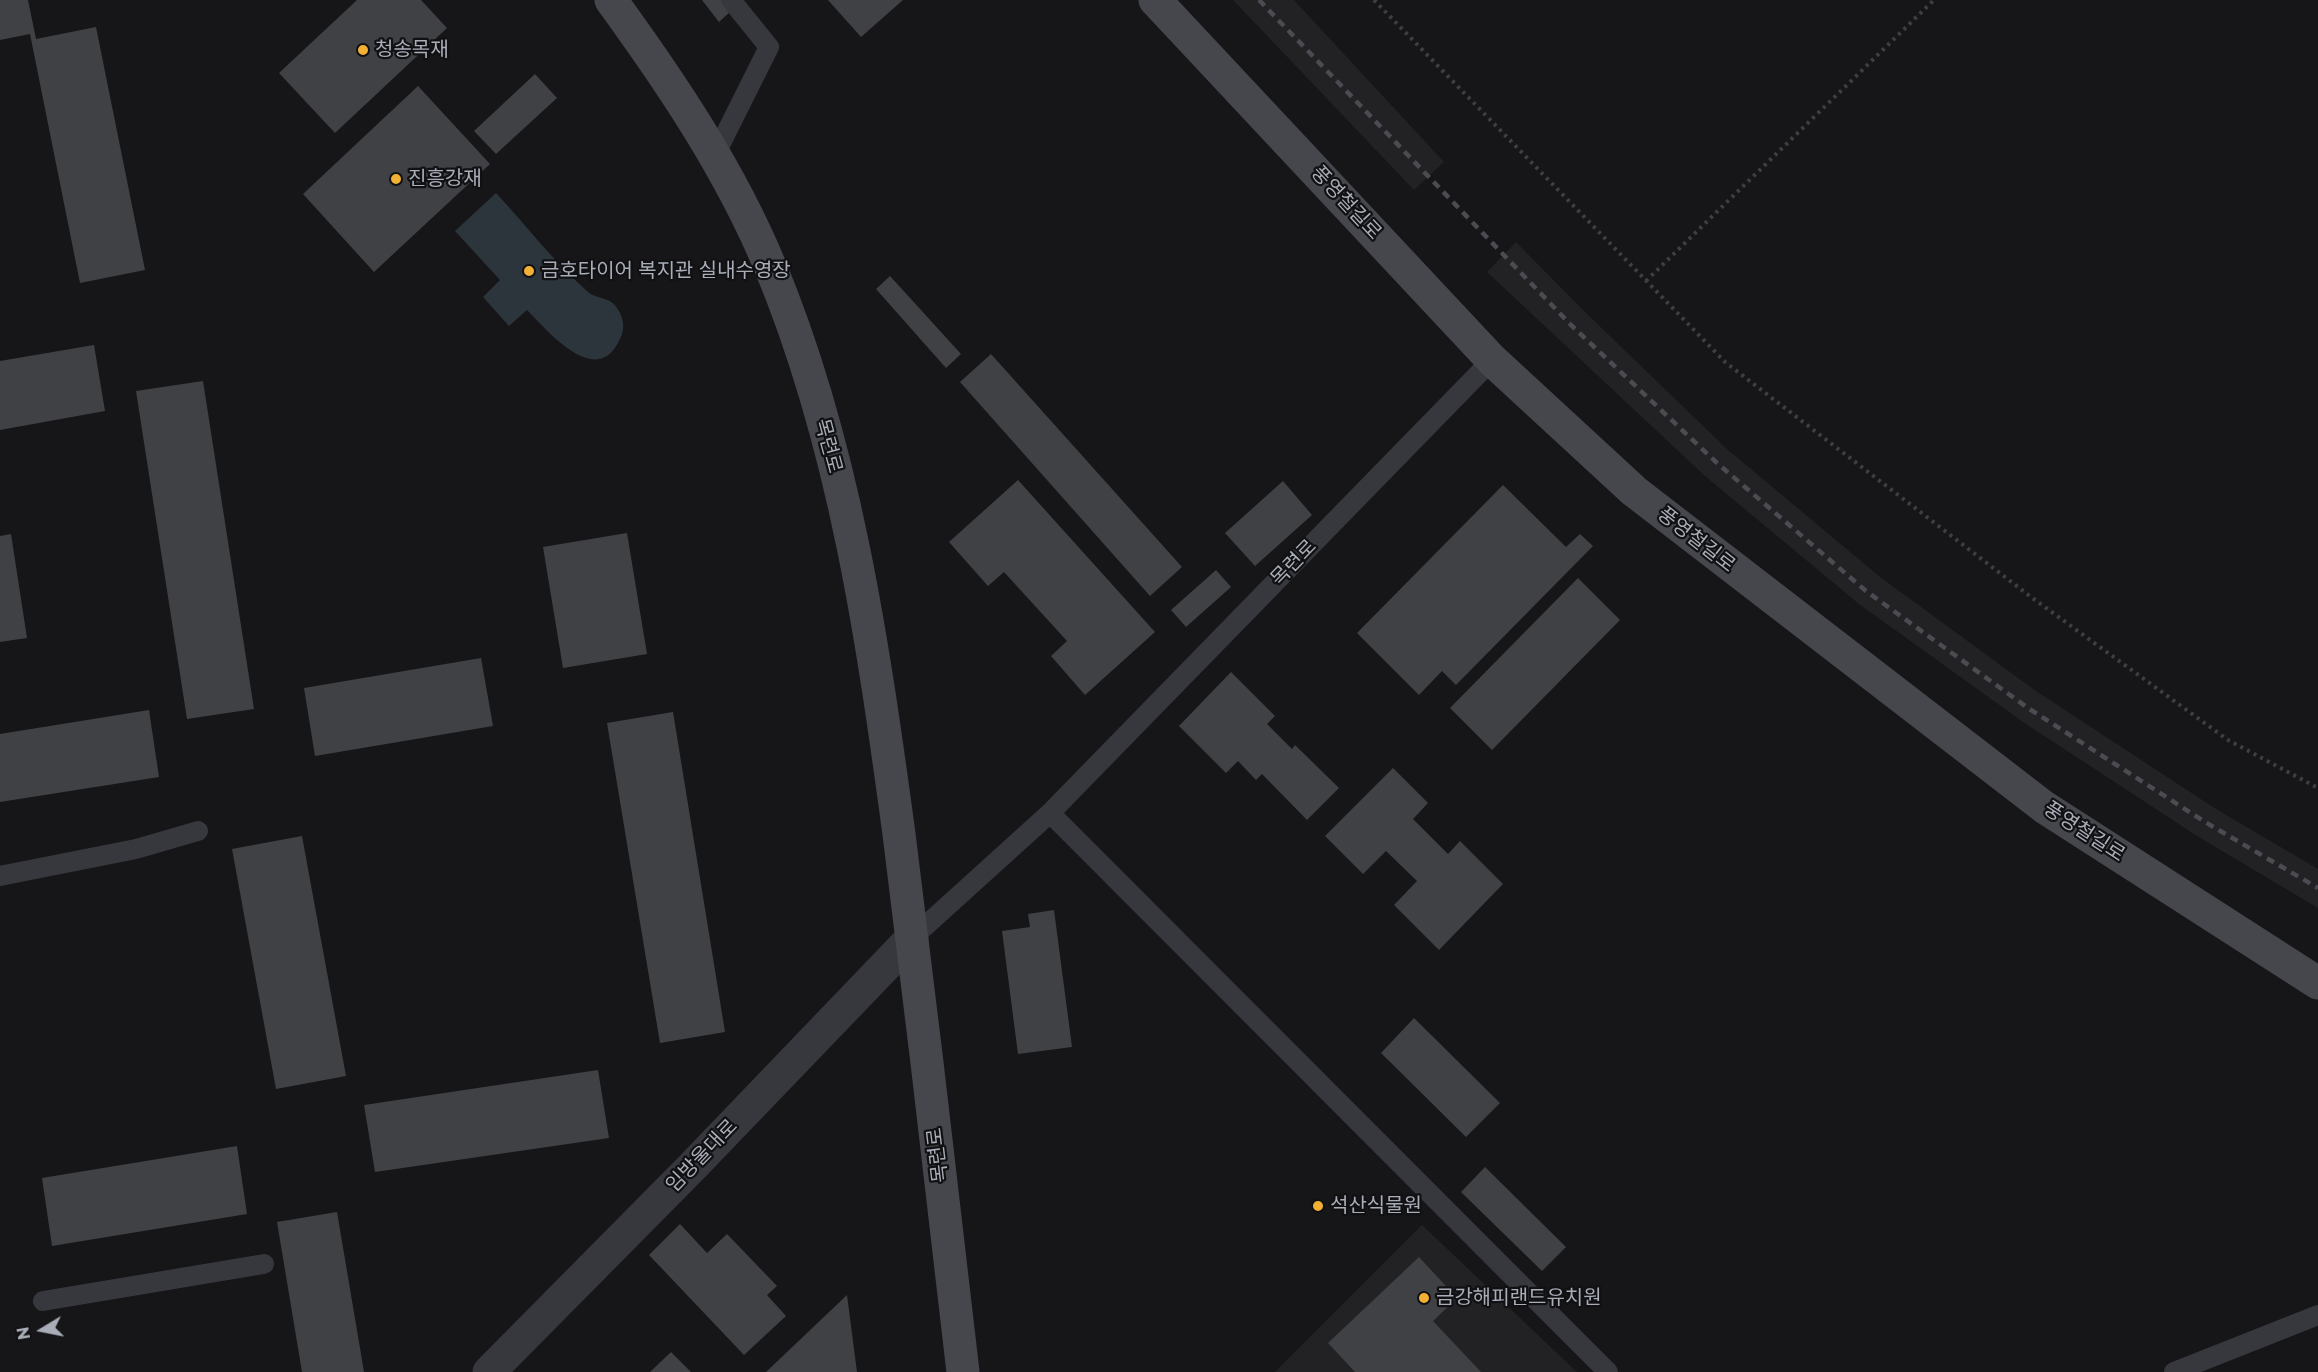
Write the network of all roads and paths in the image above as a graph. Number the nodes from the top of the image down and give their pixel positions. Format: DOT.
graph roads {
  1 [pos="611,0"];
  2 [pos="731,0"];
  3 [pos="1155,0"];
  4 [pos="1374,0"];
  5 [pos="1934,0"];
  6 [pos="715,155"];
  7 [pos="1646,281"];
  8 [pos="1492,360"];
  9 [pos="2318,788"];
  10 [pos="1050,813"];
  11 [pos="198,831"];
  12 [pos="0,876"];
  13 [pos="912,938"];
  14 [pos="2318,983"];
  15 [pos="264,1264"];
  16 [pos="43,1301"];
  17 [pos="2318,1316"];
  18 [pos="489,1372"];
  19 [pos="963,1372"];
  20 [pos="1608,1372"];
  21 [pos="2174,1372"];
  1 -- 6 [label="street, 목련로"];
  2 -- 6 [label="lane"];
  3 -- 8 [label="street, 풍영철길로"];
  4 -- 7 [label="path"];
  5 -- 7 [label="path"];
  6 -- 13 [label="street, 목련로"];
  7 -- 9 [label="path"];
  8 -- 10 [label="lane, 목련로"];
  8 -- 14 [label="street, 풍영철길로"];
  10 -- 13 [label="lane, 목련로"];
  10 -- 20 [label="lane"];
  11 -- 12 [label="lane"];
  13 -- 18 [label="street, 임방울대로"];
  13 -- 19 [label="street, 목련로"];
  15 -- 16 [label="lane"];
  17 -- 21 [label="lane"];
}
